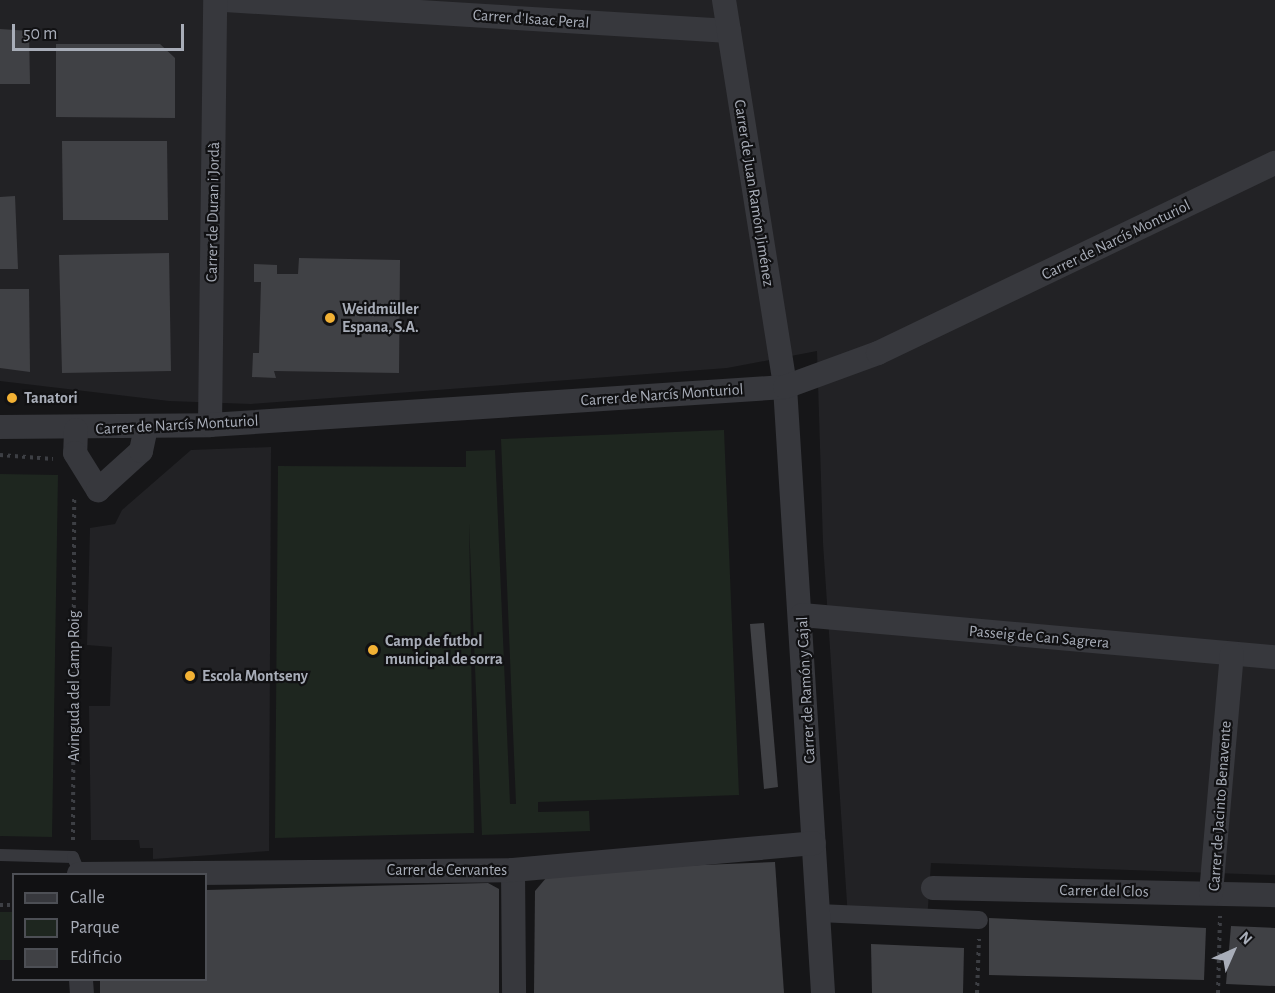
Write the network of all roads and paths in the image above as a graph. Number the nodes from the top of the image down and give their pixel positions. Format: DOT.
graph roads {
  1 [pos="215,0"];
  2 [pos="225,0"];
  3 [pos="724,0"];
  4 [pos="729,31"];
  5 [pos="1275,163"];
  6 [pos="785,387"];
  7 [pos="210,425"];
  8 [pos="0,427"];
  9 [pos="146,428"];
  10 [pos="76,430"];
  11 [pos="0,455"];
  12 [pos="57,460"];
  13 [pos="74,487"];
  14 [pos="802,615"];
  15 [pos="1232,654"];
  16 [pos="1275,657"];
  17 [pos="814,843"];
  18 [pos="0,855"];
  19 [pos="77,868"];
  20 [pos="513,870"];
  21 [pos="933,888"];
  22 [pos="1211,892"];
  23 [pos="1275,895"];
  24 [pos="818,913"];
  25 [pos="979,920"];
  26 [pos="514,993"];
  27 [pos="823,993"];
  28 [pos="977,993"];
  29 [pos="1218,993"];
  1 -- 7 [label="street, Carrer de Duran i Jordà"];
  2 -- 4 [label="street, Carrer d'Isaac Peral"];
  3 -- 4 [label="street, Carrer de Juan Ramón Jiménez"];
  4 -- 6 [label="street, Carrer de Juan Ramón Jiménez"];
  5 -- 6 [label="street, Carrer de Narcís Monturiol"];
  6 -- 7 [label="street, Carrer de Narcís Monturiol"];
  6 -- 14 [label="street, Carrer de Ramón y Cajal"];
  7 -- 9 [label="street, Carrer de Narcís Monturiol"];
  8 -- 10 [label="street, Carrer de Narcís Monturiol"];
  9 -- 10 [label="street, Carrer de Narcís Monturiol"];
  9 -- 10 [label="street"];
  11 -- 12 [label="path"];
  13 -- 19 [label="path, Avinguda del Camp Roig"];
  14 -- 15 [label="street, Passeig de Can Sagrera"];
  14 -- 17 [label="street, Carrer de Ramón y Cajal"];
  15 -- 16 [label="street, Passeig de Can Sagrera"];
  15 -- 22 [label="street, Carrer de Jacinto Benavente"];
  17 -- 20 [label="street, Carrer de Cervantes"];
  17 -- 24 [label="street, Carrer de Ramón y Cajal"];
  18 -- 19 [label="lane"];
  19 -- 20 [label="street, Carrer de Cervantes"];
  20 -- 26 [label="street"];
  21 -- 22 [label="street, Carrer del Clos"];
  22 -- 23 [label="street, Carrer del Clos"];
  22 -- 29 [label="path, Carrer de Jacinto Benavente"];
  24 -- 25 [label="street"];
  24 -- 27 [label="street, Carrer de Ramón y Cajal"];
  25 -- 28 [label="path"];
}
